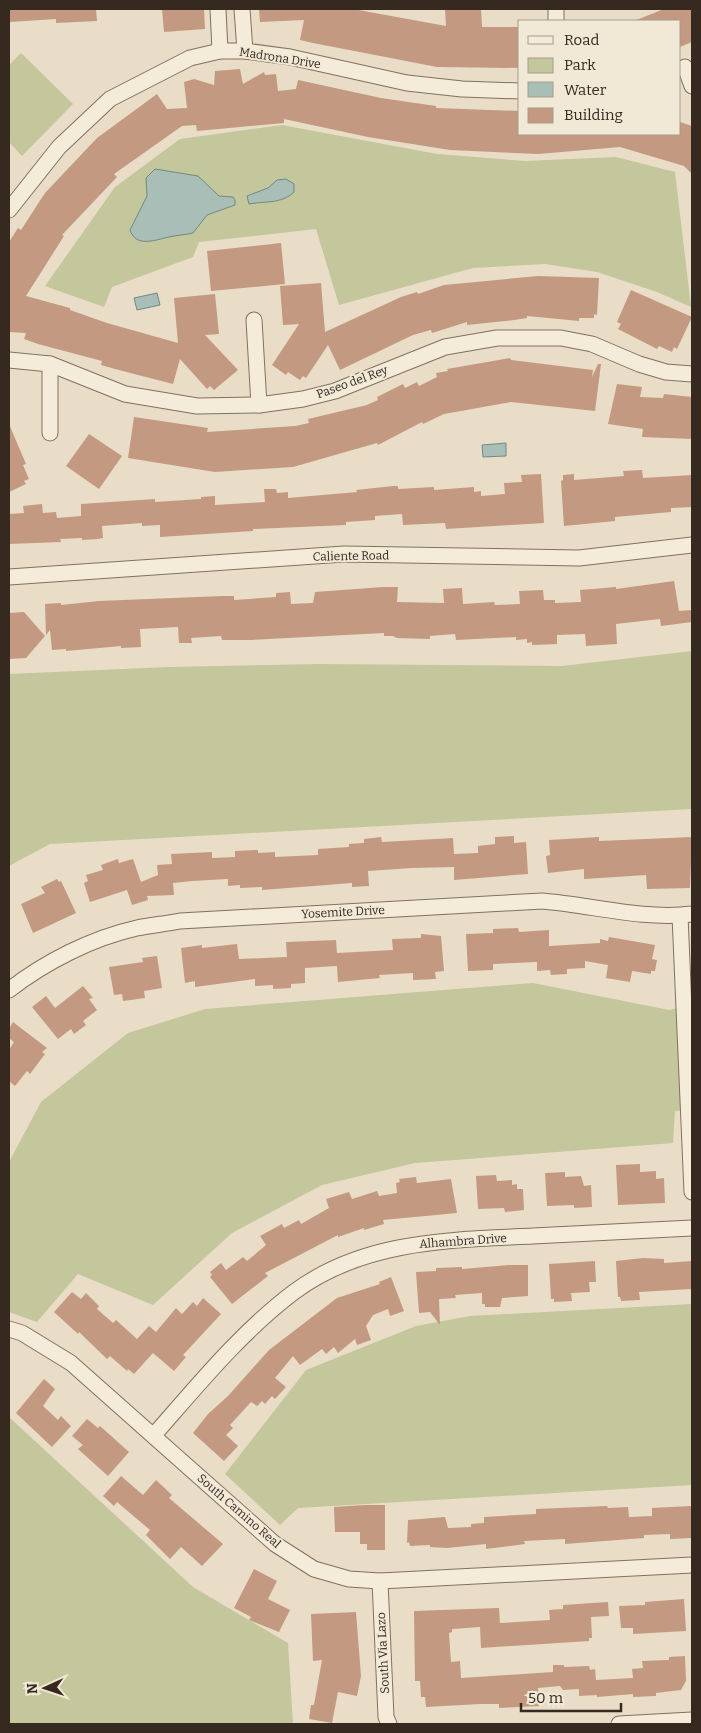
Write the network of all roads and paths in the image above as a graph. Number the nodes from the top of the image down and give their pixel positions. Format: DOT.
graph roads {
  1 [pos="218,9"];
  2 [pos="242,9"];
  3 [pos="220,51"];
  4 [pos="245,51"];
  5 [pos="686,66"];
  6 [pos="692,86"];
  7 [pos="518,91"];
  8 [pos="9,210"];
  9 [pos="254,320"];
  10 [pos="9,360"];
  11 [pos="50,364"];
  12 [pos="692,374"];
  13 [pos="259,405"];
  14 [pos="50,433"];
  15 [pos="692,545"];
  16 [pos="9,577"];
  17 [pos="686,915"];
  18 [pos="9,990"];
  19 [pos="692,1192"];
  20 [pos="692,1228"];
  21 [pos="9,1329"];
  22 [pos="154,1435"];
  23 [pos="692,1565"];
  24 [pos="380,1581"];
  25 [pos="692,1720"];
  26 [pos="389,1724"];
  27 [pos="619,1724"];
  1 -- 3 [label="street"];
  2 -- 4 [label="street"];
  3 -- 4 [label="street, Madrona Drive"];
  3 -- 8 [label="street, Madrona Drive"];
  4 -- 7 [label="street, Madrona Drive"];
  5 -- 6 [label="street"];
  9 -- 13 [label="street"];
  10 -- 11 [label="street, Paseo del Rey"];
  11 -- 13 [label="street, Paseo del Rey"];
  11 -- 14 [label="street"];
  12 -- 13 [label="street, Paseo del Rey"];
  15 -- 16 [label="street, Caliente Road"];
  17 -- 18 [label="street, Yosemite Drive"];
  17 -- 19 [label="street"];
  20 -- 22 [label="street, Alhambra Drive"];
  21 -- 22 [label="street, South Camino Real"];
  22 -- 24 [label="street, South Camino Real"];
  23 -- 24 [label="street, South Camino Real"];
  24 -- 26 [label="street, South Via Lazo"];
  25 -- 27 [label="street"];
}
